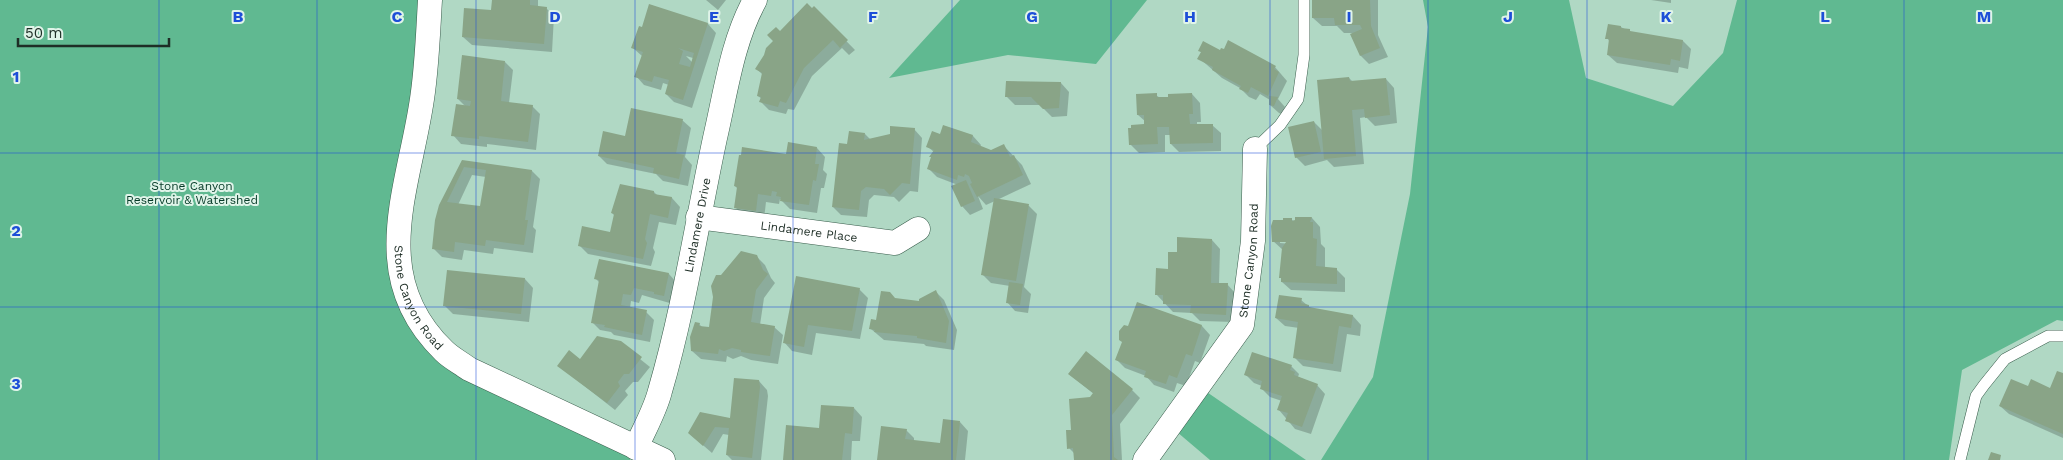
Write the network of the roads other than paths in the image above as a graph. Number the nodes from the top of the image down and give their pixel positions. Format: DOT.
graph roads {
  1 [pos="430,0"];
  2 [pos="755,0"];
  3 [pos="1304,0"];
  4 [pos="1255,149"];
  5 [pos="698,217"];
  6 [pos="918,229"];
  7 [pos="2063,336"];
  8 [pos="636,448"];
  9 [pos="663,460"];
  10 [pos="1145,460"];
  11 [pos="1960,460"];
  1 -- 8 [label="street, Stone Canyon Road"];
  2 -- 5 [label="street, Lindamere Drive"];
  3 -- 4 [label="lane"];
  4 -- 10 [label="street, Stone Canyon Road"];
  5 -- 6 [label="street, Lindamere Place"];
  5 -- 8 [label="street, Lindamere Drive"];
  7 -- 11 [label="lane"];
  8 -- 9 [label="street, Stone Canyon Road"];
}
